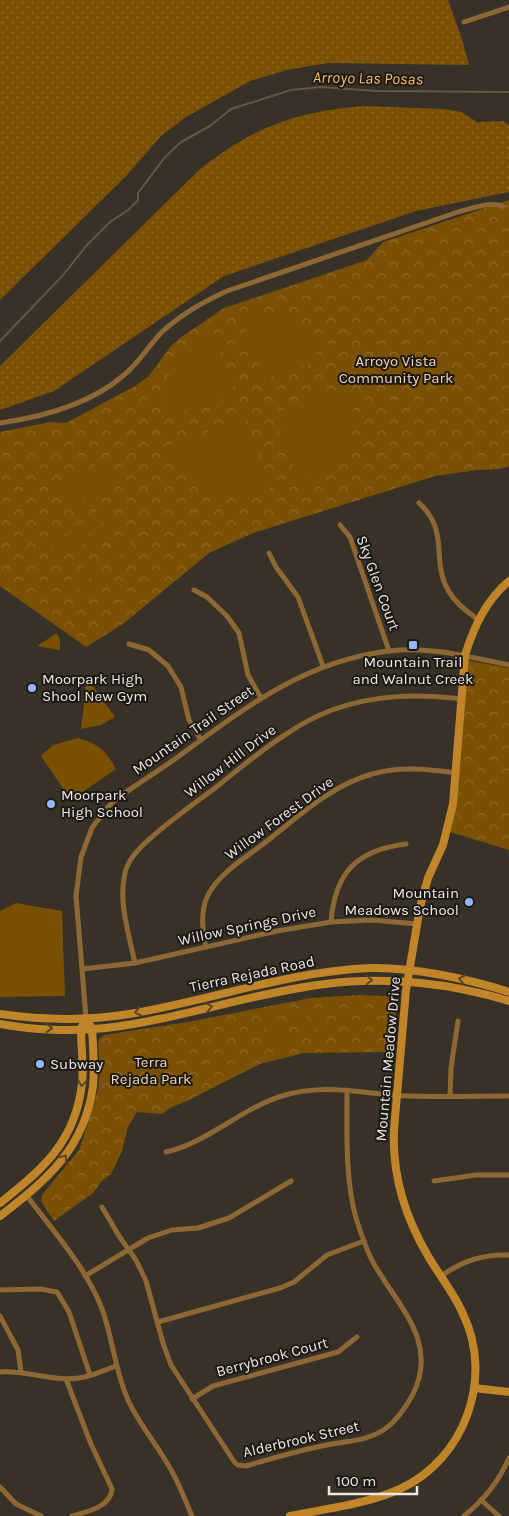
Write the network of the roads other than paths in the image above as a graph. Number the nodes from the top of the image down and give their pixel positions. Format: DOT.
graph roads {
  1 [pos="509,7"];
  2 [pos="464,22"];
  3 [pos="502,206"];
  4 [pos="0,423"];
  5 [pos="420,503"];
  6 [pos="340,525"];
  7 [pos="269,553"];
  8 [pos="509,581"];
  9 [pos="194,590"];
  10 [pos="479,620"];
  11 [pos="129,644"];
  12 [pos="389,651"];
  13 [pos="465,655"];
  14 [pos="509,665"];
  15 [pos="323,666"];
  16 [pos="261,698"];
  17 [pos="462,699"];
  18 [pos="201,740"];
  19 [pos="456,773"];
  20 [pos="406,844"];
  21 [pos="331,922"];
  22 [pos="417,924"];
  23 [pos="206,947"];
  24 [pos="135,963"];
  25 [pos="82,969"];
  26 [pos="410,970"];
  27 [pos="407,982"];
  28 [pos="509,992"];
  29 [pos="509,1001"];
  30 [pos="0,1014"];
  31 [pos="86,1018"];
  32 [pos="458,1021"];
  33 [pos="0,1024"];
  34 [pos="92,1028"];
  35 [pos="81,1029"];
  36 [pos="347,1090"];
  37 [pos="396,1095"];
  38 [pos="450,1096"];
  39 [pos="509,1096"];
  40 [pos="166,1152"];
  41 [pos="509,1175"];
  42 [pos="291,1181"];
  43 [pos="434,1181"];
  44 [pos="27,1196"];
  45 [pos="0,1203"];
  46 [pos="102,1207"];
  47 [pos="0,1216"];
  48 [pos="364,1241"];
  49 [pos="128,1250"];
  50 [pos="509,1255"];
  51 [pos="85,1276"];
  52 [pos="441,1276"];
  53 [pos="0,1290"];
  54 [pos="0,1316"];
  55 [pos="158,1322"];
  56 [pos="357,1337"];
  57 [pos="116,1366"];
  58 [pos="0,1372"];
  59 [pos="22,1372"];
  60 [pos="90,1375"];
  61 [pos="66,1378"];
  62 [pos="474,1388"];
  63 [pos="509,1392"];
  64 [pos="192,1399"];
  65 [pos="509,1458"];
  66 [pos="0,1487"];
  67 [pos="481,1500"];
  68 [pos="41,1516"];
  69 [pos="72,1516"];
  70 [pos="192,1516"];
  71 [pos="290,1516"];
  72 [pos="464,1516"];
  73 [pos="499,1516"];
  1 -- 2 [label="street"];
  3 -- 4 [label="street"];
  5 -- 10 [label="street"];
  6 -- 12 [label="street, Sky Glen Court"];
  7 -- 15 [label="street"];
  8 -- 10 [label="street, Mountain Meadow Drive"];
  9 -- 16 [label="street"];
  10 -- 13 [label="street, Mountain Meadow Drive"];
  11 -- 18 [label="street"];
  12 -- 13 [label="street, Mountain Trail Street"];
  12 -- 15 [label="street, Mountain Trail Street"];
  13 -- 14 [label="street, Mountain Trail Street"];
  13 -- 17 [label="street, Mountain Meadow Drive"];
  15 -- 16 [label="street, Mountain Trail Street"];
  16 -- 18 [label="street, Mountain Trail Street"];
  17 -- 19 [label="street, Mountain Meadow Drive"];
  17 -- 24 [label="street, Willow Hill Drive"];
  18 -- 25 [label="street, Mountain Trail Street"];
  19 -- 22 [label="street, Mountain Meadow Drive"];
  19 -- 23 [label="street, Willow Forest Drive"];
  20 -- 21 [label="street"];
  21 -- 22 [label="street, Willow Springs Drive"];
  21 -- 23 [label="street, Willow Springs Drive"];
  22 -- 26 [label="street, Mountain Meadow Drive"];
  23 -- 24 [label="street, Willow Springs Drive"];
  24 -- 25 [label="street, Willow Springs Drive"];
  25 -- 31 [label="street, Mountain Trail Street"];
  26 -- 27 [label="street, Mountain Meadow Drive"];
  28 -- 26 [label="street, Tierra Rejada Road, one-way"];
  26 -- 31 [label="street, Tierra Rejada Road, one-way"];
  27 -- 29 [label="street, Tierra Rejada Road"];
  34 -- 27 [label="street, Tierra Rejada Road, one-way"];
  27 -- 37 [label="street, Mountain Meadow Drive"];
  30 -- 31 [label="street, Tierra Rejada Road"];
  31 -- 34 [label="street, Mountain Trail Street"];
  31 -- 35 [label="street, Mountain Trail Street"];
  32 -- 38 [label="street"];
  33 -- 35 [label="street, Tierra Rejada Road, one-way"];
  34 -- 35 [label="street, Tierra Rejada Road"];
  44 -- 34 [label="street, Mountain Trail Street, one-way"];
  35 -- 45 [label="street, Mountain Trail Street, one-way"];
  36 -- 37 [label="street"];
  36 -- 40 [label="street"];
  36 -- 48 [label="street, Alderbrook Street"];
  37 -- 38 [label="street"];
  37 -- 52 [label="street, Mountain Meadow Drive"];
  38 -- 39 [label="street"];
  41 -- 43 [label="street"];
  42 -- 49 [label="street"];
  44 -- 47 [label="street, Mountain Trail Street"];
  44 -- 51 [label="street"];
  46 -- 49 [label="street, Alderbrook Street"];
  48 -- 55 [label="street"];
  48 -- 64 [label="street, Alderbrook Street"];
  49 -- 51 [label="street"];
  49 -- 55 [label="street, Alderbrook Street"];
  50 -- 52 [label="street"];
  51 -- 57 [label="street"];
  52 -- 62 [label="street, Mountain Meadow Drive"];
  53 -- 60 [label="street"];
  54 -- 59 [label="street"];
  55 -- 64 [label="street, Alderbrook Street"];
  56 -- 64 [label="street, Berrybrook Court"];
  57 -- 60 [label="street"];
  57 -- 70 [label="street"];
  58 -- 59 [label="street"];
  59 -- 61 [label="street"];
  60 -- 61 [label="street"];
  61 -- 69 [label="street"];
  62 -- 63 [label="street"];
  62 -- 71 [label="street, Mountain Meadow Drive"];
  65 -- 67 [label="street"];
  66 -- 68 [label="street"];
  67 -- 72 [label="street"];
  67 -- 73 [label="street"];
}
